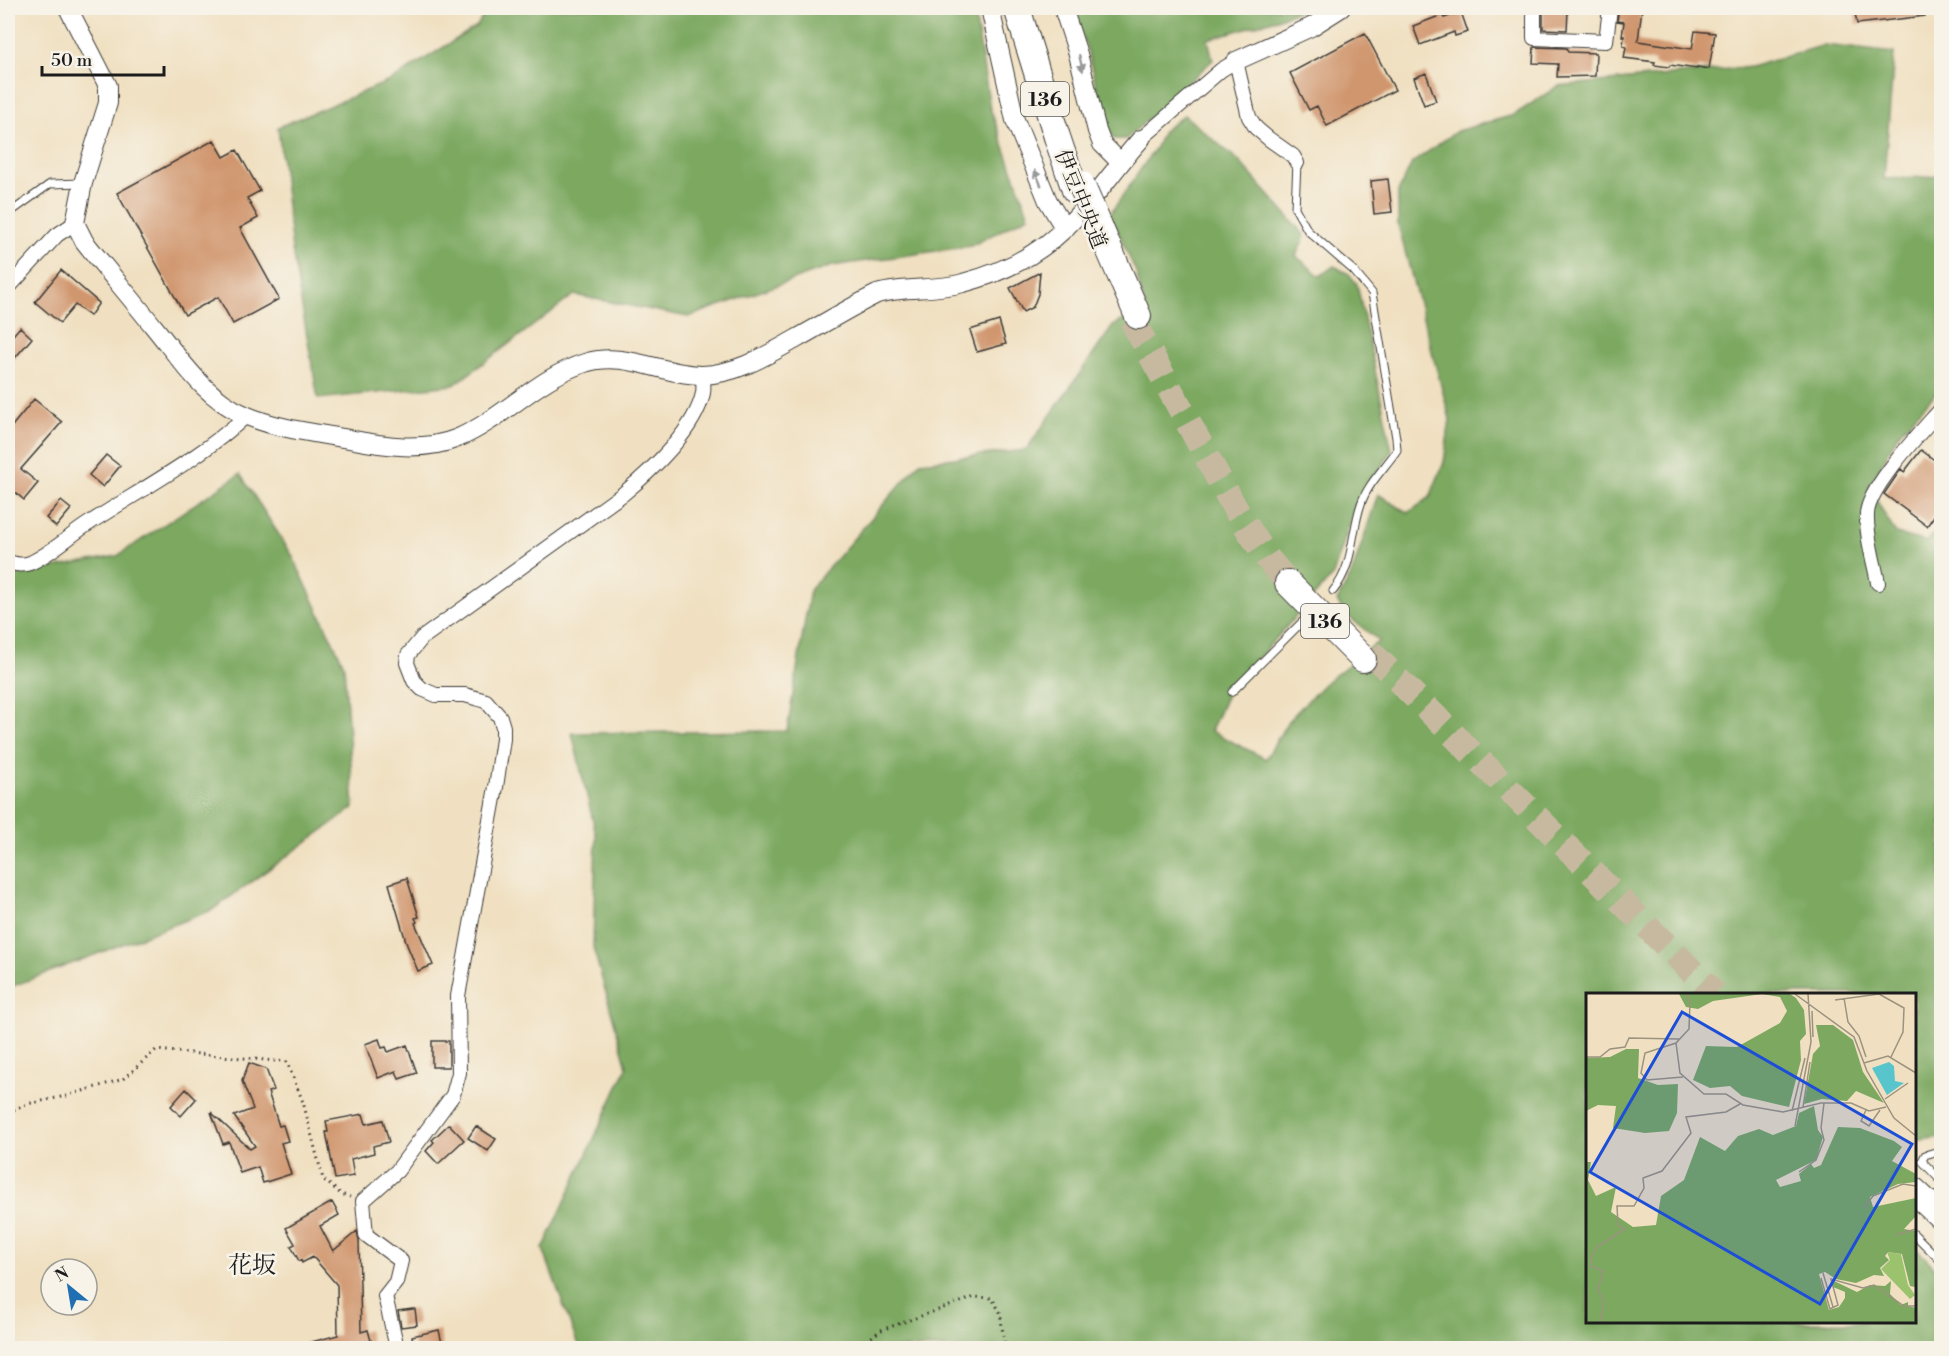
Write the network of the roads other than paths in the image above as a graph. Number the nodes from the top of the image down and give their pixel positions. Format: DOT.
graph roads {
  1 [pos="68,8"];
  2 [pos="990,8"];
  3 [pos="1000,8"];
  4 [pos="1017,8"];
  5 [pos="1024,8"];
  6 [pos="1031,8"];
  7 [pos="1063,8"];
  8 [pos="1341,8"];
  9 [pos="1534,8"];
  10 [pos="1610,8"];
  11 [pos="1236,61"];
  12 [pos="1042,67"];
  13 [pos="1141,139"];
  14 [pos="1120,162"];
  15 [pos="1297,163"];
  16 [pos="83,183"];
  17 [pos="1075,183"];
  18 [pos="8,214"];
  19 [pos="75,223"];
  20 [pos="1065,230"];
  21 [pos="8,288"];
  22 [pos="1135,318"];
  23 [pos="703,375"];
  24 [pos="1941,408"];
  25 [pos="246,416"];
  26 [pos="8,562"];
  27 [pos="1291,580"];
  28 [pos="1878,583"];
  29 [pos="1333,591"];
  30 [pos="1310,614"];
  31 [pos="1366,656"];
  32 [pos="1232,692"];
  33 [pos="1941,1150"];
  34 [pos="1941,1182"];
  35 [pos="1916,1193"];
  36 [pos="1916,1207"];
  37 [pos="1941,1217"];
  38 [pos="1941,1232"];
  39 [pos="1916,1236"];
  40 [pos="1941,1262"];
  41 [pos="397,1348"];
  1 -- 16 [label="street"];
  20 -- 2 [label="street, one-way"];
  3 -- 17 [label="highway"];
  4 -- 17 [label="highway, 伊豆中央道 / 136"];
  5 -- 12 [label="highway, 伊豆中央道 / 136"];
  6 -- 12 [label="highway"];
  7 -- 14 [label="street, one-way"];
  8 -- 11 [label="street"];
  9 -- 10 [label="street"];
  11 -- 13 [label="street"];
  11 -- 15 [label="street"];
  12 -- 17 [label="highway, 伊豆中央道 / 136"];
  13 -- 14 [label="street"];
  14 -- 20 [label="street"];
  15 -- 29 [label="lane"];
  16 -- 18 [label="lane"];
  16 -- 19 [label="street"];
  17 -- 22 [label="highway, 伊豆中央道 / 136, bridge"];
  19 -- 21 [label="street"];
  19 -- 25 [label="street"];
  20 -- 23 [label="street"];
  23 -- 25 [label="street"];
  23 -- 41 [label="street"];
  24 -- 28 [label="street"];
  25 -- 26 [label="street"];
  27 -- 31 [label="highway, 136"];
  30 -- 32 [label="lane"];
  33 -- 34 [label="lane"];
  35 -- 37 [label="highway"];
  36 -- 38 [label="highway"];
  39 -- 40 [label="lane"];
}
